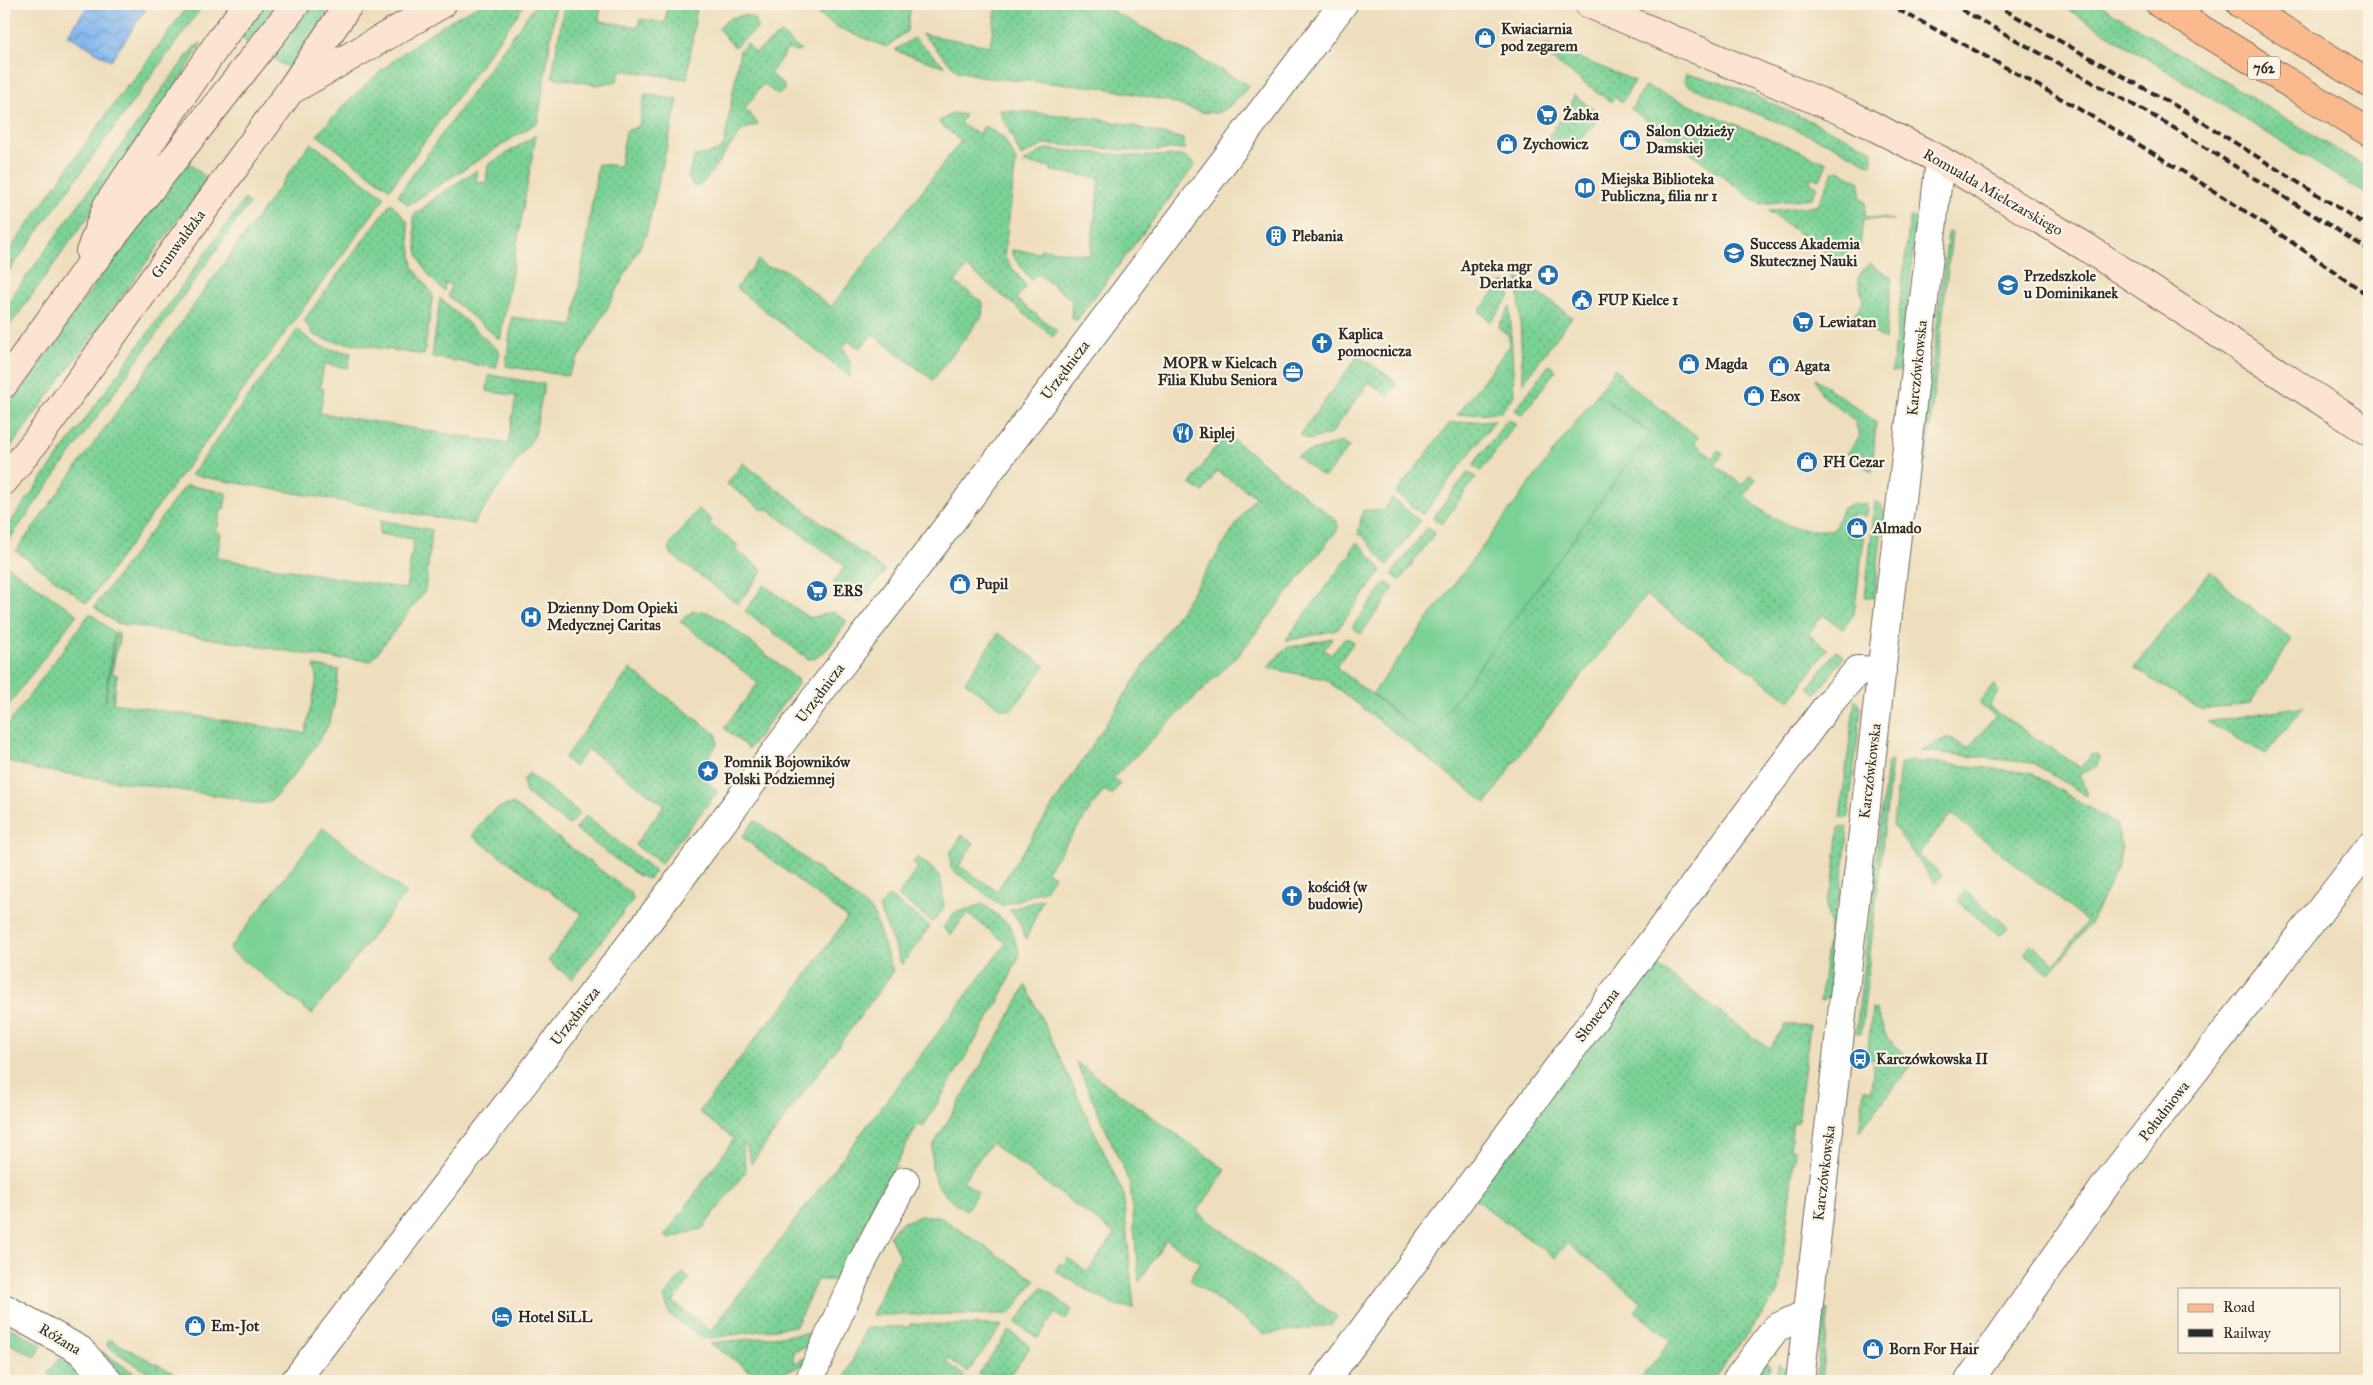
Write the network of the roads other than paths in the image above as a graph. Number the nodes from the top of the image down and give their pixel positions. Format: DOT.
graph roads {
  1 [pos="248,4"];
  2 [pos="296,4"];
  3 [pos="349,4"];
  4 [pos="442,4"];
  5 [pos="1343,4"];
  6 [pos="1589,4"];
  7 [pos="2160,4"];
  8 [pos="2241,4"];
  9 [pos="2369,83"];
  10 [pos="290,91"];
  11 [pos="2369,132"];
  12 [pos="1940,160"];
  13 [pos="81,277"];
  14 [pos="4,384"];
  15 [pos="2369,432"];
  16 [pos="4,481"];
  17 [pos="1882,671"];
  18 [pos="2369,848"];
  19 [pos="905,1181"];
  20 [pos="4,1308"];
  21 [pos="1808,1313"];
  22 [pos="108,1381"];
  23 [pos="295,1381"];
  24 [pos="809,1381"];
  25 [pos="1325,1381"];
  26 [pos="1736,1381"];
  27 [pos="1800,1381"];
  28 [pos="1969,1381"];
  1 -- 13 [label="main road"];
  2 -- 13 [label="main road"];
  3 -- 10 [label="main road, Grunwaldzka"];
  4 -- 10 [label="main road"];
  5 -- 23 [label="street, Urzędnicza"];
  6 -- 12 [label="main road, Romualda Mielczarskiego"];
  7 -- 11 [label="main road, 762"];
  8 -- 9 [label="main road"];
  10 -- 16 [label="main road, Grunwaldzka"];
  12 -- 15 [label="main road, Romualda Mielczarskiego"];
  12 -- 17 [label="street, Karczówkowska"];
  13 -- 14 [label="main road"];
  17 -- 21 [label="street, Karczówkowska"];
  17 -- 25 [label="street, Słoneczna"];
  18 -- 28 [label="street, Południowa"];
  19 -- 24 [label="street"];
  20 -- 22 [label="street, Różana"];
  21 -- 26 [label="street"];
  21 -- 27 [label="street, Karczówkowska"];
}
